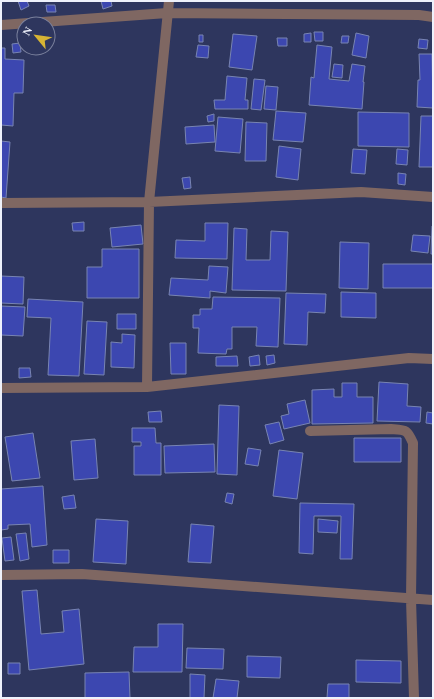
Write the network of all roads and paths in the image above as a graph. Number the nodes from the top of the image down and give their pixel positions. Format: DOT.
graph roads {
  1 [pos="169,1"];
  2 [pos="167,13"];
  3 [pos="433,17"];
  4 [pos="1,25"];
  5 [pos="433,197"];
  6 [pos="149,202"];
  7 [pos="1,203"];
  8 [pos="433,359"];
  9 [pos="147,386"];
  10 [pos="1,388"];
  11 [pos="310,431"];
  12 [pos="1,575"];
  13 [pos="411,599"];
  14 [pos="433,600"];
  15 [pos="414,698"];
  1 -- 2 [label="street"];
  2 -- 3 [label="street"];
  2 -- 4 [label="street"];
  2 -- 6 [label="street"];
  5 -- 6 [label="street"];
  6 -- 7 [label="street"];
  6 -- 9 [label="street"];
  8 -- 9 [label="street"];
  9 -- 10 [label="street"];
  11 -- 13 [label="street"];
  12 -- 13 [label="street"];
  13 -- 14 [label="street"];
  13 -- 15 [label="street"];
}
